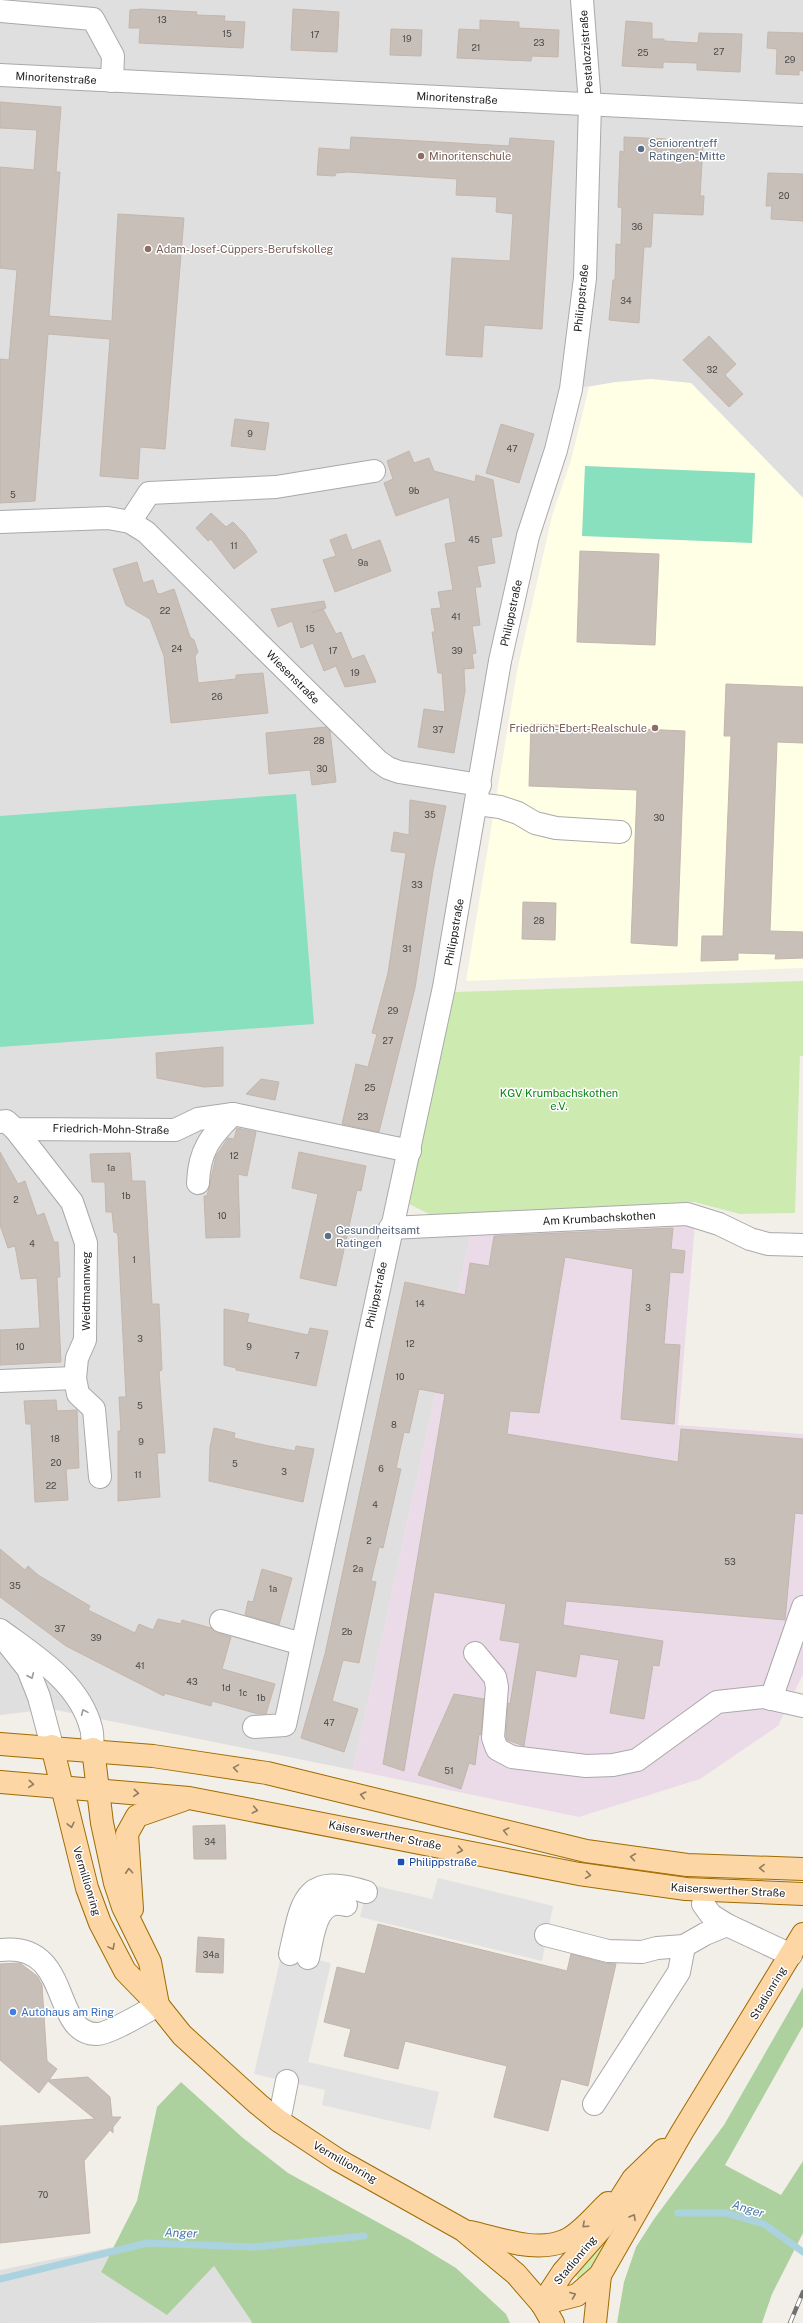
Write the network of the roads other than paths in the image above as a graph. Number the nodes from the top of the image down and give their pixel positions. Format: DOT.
graph roads {
  1 [pos="582,0"];
  2 [pos="0,12"];
  3 [pos="0,75"];
  4 [pos="112,81"];
  5 [pos="590,104"];
  6 [pos="803,115"];
  7 [pos="374,471"];
  8 [pos="0,522"];
  9 [pos="130,522"];
  10 [pos="478,794"];
  11 [pos="620,832"];
  12 [pos="233,1114"];
  13 [pos="7,1125"];
  14 [pos="410,1151"];
  15 [pos="198,1183"];
  16 [pos="390,1228"];
  17 [pos="803,1245"];
  18 [pos="75,1378"];
  19 [pos="0,1381"];
  20 [pos="100,1477"];
  21 [pos="803,1606"];
  22 [pos="221,1621"];
  23 [pos="0,1630"];
  24 [pos="0,1633"];
  25 [pos="302,1644"];
  26 [pos="475,1653"];
  27 [pos="771,1699"];
  28 [pos="803,1706"];
  29 [pos="254,1727"];
  30 [pos="0,1744"];
  31 [pos="52,1746"];
  32 [pos="93,1749"];
  33 [pos="0,1782"];
  34 [pos="62,1787"];
  35 [pos="97,1790"];
  36 [pos="189,1798"];
  37 [pos="803,1869"];
  38 [pos="366,1892"];
  39 [pos="803,1894"];
  40 [pos="703,1904"];
  41 [pos="346,1905"];
  42 [pos="133,1924"];
  43 [pos="727,1925"];
  44 [pos="803,1934"];
  45 [pos="546,1935"];
  46 [pos="684,1946"];
  47 [pos="0,1950"];
  48 [pos="792,1955"];
  49 [pos="158,2005"];
  50 [pos="287,2081"];
  51 [pos="594,2104"];
  52 [pos="279,2121"];
  53 [pos="682,2132"];
  54 [pos="633,2179"];
  55 [pos="463,2230"];
  56 [pos="600,2275"];
  57 [pos="542,2304"];
  58 [pos="553,2323"];
  59 [pos="594,2323"];
  1 -- 5 [label="street, Pestalozzistraße"];
  2 -- 4 [label="street, Minoritenstraße"];
  3 -- 4 [label="street, Minoritenstraße"];
  4 -- 5 [label="street, Minoritenstraße"];
  5 -- 6 [label="street, Minoritenstraße"];
  5 -- 10 [label="street, Philippstraße"];
  7 -- 9 [label="street"];
  8 -- 9 [label="street, Wiesenstraße"];
  9 -- 10 [label="street, Wiesenstraße"];
  10 -- 11 [label="street, Wiesenstraße"];
  10 -- 14 [label="street, Philippstraße"];
  12 -- 13 [label="street, Friedrich-Mohn-Straße"];
  12 -- 14 [label="street, Friedrich-Mohn-Straße"];
  12 -- 15 [label="street"];
  13 -- 18 [label="street, Weidtmannweg"];
  14 -- 16 [label="street, Philippstraße"];
  16 -- 17 [label="street, Am Krumbachskothen"];
  16 -- 25 [label="street, Philippstraße"];
  18 -- 19 [label="street"];
  18 -- 20 [label="street, Weidtmannweg"];
  21 -- 27 [label="street"];
  22 -- 25 [label="street"];
  32 -- 23 [label="street, one-way"];
  24 -- 31 [label="street, one-way"];
  25 -- 29 [label="street, Philippstraße"];
  26 -- 27 [label="street"];
  27 -- 28 [label="street"];
  30 -- 31 [label="main road, Kaiserswerther Straße"];
  31 -- 32 [label="main road, Kaiserswerther Straße"];
  31 -- 34 [label="main road, Vermillionring"];
  32 -- 35 [label="main road, Vermillionring"];
  37 -- 32 [label="main road, Kaiserswerther Straße, one-way"];
  33 -- 34 [label="main road, Kaiserswerther Straße, one-way"];
  34 -- 35 [label="main road, Kaiserswerther Straße"];
  34 -- 49 [label="main road, Vermillionring, one-way"];
  35 -- 36 [label="main road, Kaiserswerther Straße, one-way"];
  35 -- 42 [label="main road, Vermillionring"];
  36 -- 39 [label="main road, Kaiserswerther Straße, one-way"];
  42 -- 36 [label="main road, Vermillionring, one-way"];
  38 -- 41 [label="street"];
  40 -- 43 [label="street"];
  42 -- 49 [label="main road, Vermillionring"];
  43 -- 46 [label="street"];
  43 -- 48 [label="street"];
  44 -- 48 [label="main road, Stadionring"];
  45 -- 46 [label="street"];
  46 -- 51 [label="street"];
  47 -- 49 [label="street"];
  48 -- 53 [label="main road, Stadionring"];
  49 -- 52 [label="main road, Vermillionring"];
  50 -- 52 [label="street"];
  52 -- 55 [label="main road, Vermillionring"];
  53 -- 54 [label="main road, Stadionring"];
  56 -- 53 [label="main road, Stadionring, one-way"];
  54 -- 55 [label="main road, one-way"];
  54 -- 57 [label="main road, Stadionring"];
  55 -- 57 [label="main road, Vermillionring"];
  57 -- 56 [label="main road, Stadionring, one-way"];
  56 -- 59 [label="main road"];
  57 -- 58 [label="main road, Vermillionring"];
}
